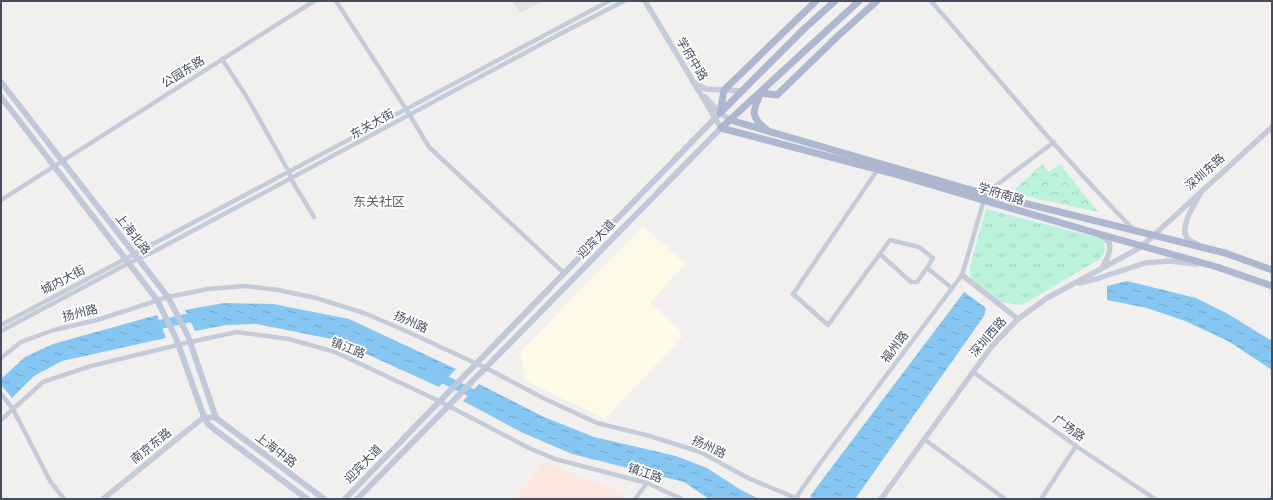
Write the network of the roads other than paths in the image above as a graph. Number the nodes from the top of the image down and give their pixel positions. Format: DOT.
graph roads {
  1 [pos="314,1"];
  2 [pos="336,1"];
  3 [pos="609,1"];
  4 [pos="624,1"];
  5 [pos="645,1"];
  6 [pos="816,1"];
  7 [pos="835,1"];
  8 [pos="859,1"];
  9 [pos="877,1"];
  10 [pos="931,1"];
  11 [pos="222,59"];
  12 [pos="1,82"];
  13 [pos="692,82"];
  14 [pos="724,90"];
  15 [pos="743,91"];
  16 [pos="761,93"];
  17 [pos="1,97"];
  18 [pos="406,108"];
  19 [pos="410,114"];
  20 [pos="718,116"];
  21 [pos="730,120"];
  22 [pos="1272,127"];
  23 [pos="721,128"];
  24 [pos="770,133"];
  25 [pos="1054,142"];
  26 [pos="62,160"];
  27 [pos="54,165"];
  28 [pos="878,169"];
  29 [pos="289,172"];
  30 [pos="291,179"];
  31 [pos="1204,188"];
  32 [pos="985,197"];
  33 [pos="1,200"];
  34 [pos="314,217"];
  35 [pos="1134,230"];
  36 [pos="1099,234"];
  37 [pos="1154,235"];
  38 [pos="1142,246"];
  39 [pos="1202,247"];
  40 [pos="880,254"];
  41 [pos="136,256"];
  42 [pos="127,260"];
  43 [pos="1210,266"];
  44 [pos="927,268"];
  45 [pos="1102,268"];
  46 [pos="1272,270"];
  47 [pos="564,274"];
  48 [pos="962,275"];
  49 [pos="1073,284"];
  50 [pos="1272,286"];
  51 [pos="952,288"];
  52 [pos="168,297"];
  53 [pos="159,302"];
  54 [pos="1018,319"];
  55 [pos="1,325"];
  56 [pos="1,331"];
  57 [pos="189,339"];
  58 [pos="177,342"];
  59 [pos="1,358"];
  60 [pos="476,363"];
  61 [pos="486,368"];
  62 [pos="973,372"];
  63 [pos="1,394"];
  64 [pos="439,401"];
  65 [pos="449,406"];
  66 [pos="13,409"];
  67 [pos="204,417"];
  68 [pos="216,418"];
  69 [pos="1,420"];
  70 [pos="924,440"];
  71 [pos="1076,446"];
  72 [pos="647,483"];
  73 [pos="64,499"];
  74 [pos="103,499"];
  75 [pos="307,499"];
  76 [pos="324,499"];
  77 [pos="345,499"];
  78 [pos="357,499"];
  79 [pos="635,499"];
  80 [pos="682,499"];
  81 [pos="796,499"];
  82 [pos="881,499"];
  83 [pos="1005,499"];
  84 [pos="1042,499"];
  85 [pos="1156,499"];
  1 -- 11 [label="street, 公园东路"];
  2 -- 18 [label="street"];
  3 -- 18 [label="street, 东关大街"];
  4 -- 19 [label="street, 东关大街"];
  5 -- 13 [label="street, 学府中路"];
  6 -- 14 [label="main road"];
  7 -- 15 [label="main road, 迎宾大道"];
  8 -- 16 [label="main road, 迎宾大道"];
  9 -- 16 [label="main road"];
  10 -- 25 [label="street"];
  11 -- 26 [label="street, 公园东路"];
  11 -- 29 [label="street"];
  12 -- 26 [label="main road, 上海北路"];
  13 -- 14 [label="street"];
  13 -- 20 [label="street, 学府中路"];
  14 -- 15 [label="street"];
  14 -- 20 [label="main road"];
  15 -- 20 [label="main road, 迎宾大道"];
  16 -- 21 [label="main road, 迎宾大道"];
  16 -- 24 [label="main road"];
  17 -- 27 [label="main road, 上海北路"];
  18 -- 19 [label="street"];
  18 -- 29 [label="street, 东关大街"];
  19 -- 30 [label="street, 东关大街"];
  19 -- 47 [label="street"];
  20 -- 21 [label="street"];
  20 -- 23 [label="street"];
  20 -- 47 [label="main road, 迎宾大道"];
  21 -- 23 [label="main road, 迎宾大道"];
  21 -- 24 [label="main road, 学府南路"];
  22 -- 31 [label="street, 深圳东路"];
  23 -- 28 [label="main road, 学府南路"];
  23 -- 61 [label="main road, 迎宾大道"];
  24 -- 32 [label="main road, 学府南路"];
  25 -- 32 [label="street"];
  25 -- 35 [label="street"];
  26 -- 27 [label="street, 公园东路"];
  26 -- 41 [label="main road, 上海北路"];
  27 -- 33 [label="street, 公园东路"];
  27 -- 42 [label="main road, 上海北路"];
  28 -- 32 [label="main road, 学府南路"];
  28 -- 40 [label="street"];
  29 -- 30 [label="street"];
  29 -- 41 [label="street, 东关大街"];
  30 -- 34 [label="street"];
  30 -- 41 [label="street, 东关大街"];
  31 -- 37 [label="street, 深圳东路"];
  31 -- 39 [label="street"];
  32 -- 35 [label="main road, 学府南路"];
  32 -- 36 [label="main road, 学府南路"];
  32 -- 48 [label="street, 福州路"];
  35 -- 37 [label="main road, 学府南路"];
  36 -- 38 [label="main road, 学府南路"];
  36 -- 45 [label="street"];
  37 -- 38 [label="street, 深圳西路"];
  37 -- 39 [label="main road, 学府南路"];
  38 -- 43 [label="main road, 学府南路"];
  38 -- 45 [label="street, 深圳西路"];
  39 -- 46 [label="main road, 学府南路"];
  40 -- 44 [label="street"];
  40 -- 44 [label="street"];
  41 -- 42 [label="street, 东关大街"];
  41 -- 52 [label="main road, 上海北路"];
  42 -- 53 [label="main road, 上海北路"];
  42 -- 55 [label="street, 城内大街"];
  42 -- 56 [label="street, 城内大街"];
  43 -- 49 [label="street"];
  43 -- 50 [label="main road, 学府南路"];
  44 -- 51 [label="street"];
  45 -- 49 [label="street, 深圳西路"];
  47 -- 60 [label="main road, 迎宾大道"];
  48 -- 51 [label="street, 福州路"];
  48 -- 54 [label="street"];
  49 -- 54 [label="street, 深圳西路"];
  51 -- 81 [label="street, 福州路"];
  52 -- 53 [label="street, 扬州路"];
  52 -- 57 [label="main road, 上海北路"];
  52 -- 60 [label="street, 扬州路"];
  53 -- 58 [label="main road, 上海北路"];
  53 -- 59 [label="street, 扬州路"];
  54 -- 62 [label="street, 深圳西路"];
  57 -- 58 [label="street, 镇江路"];
  57 -- 64 [label="street, 镇江路"];
  57 -- 68 [label="main road, 上海北路"];
  58 -- 66 [label="street, 镇江路"];
  58 -- 67 [label="main road, 上海北路"];
  60 -- 61 [label="street, 扬州路"];
  60 -- 64 [label="main road, 迎宾大道"];
  61 -- 65 [label="main road, 迎宾大道"];
  61 -- 81 [label="street, 扬州路"];
  62 -- 70 [label="street, 深圳西路"];
  62 -- 71 [label="street, 广场路"];
  63 -- 66 [label="street"];
  64 -- 65 [label="street, 镇江路"];
  64 -- 77 [label="main road, 迎宾大道"];
  65 -- 72 [label="street, 镇江路"];
  65 -- 78 [label="main road, 迎宾大道"];
  66 -- 69 [label="street, 镇江路"];
  66 -- 73 [label="street"];
  67 -- 68 [label="street"];
  67 -- 74 [label="street, 南京东路"];
  67 -- 75 [label="main road, 上海中路"];
  68 -- 76 [label="main road, 上海中路"];
  70 -- 82 [label="street, 深圳西路"];
  70 -- 83 [label="street"];
  71 -- 84 [label="street"];
  71 -- 85 [label="street, 广场路"];
  72 -- 79 [label="street"];
  72 -- 80 [label="street, 镇江路"];
}
